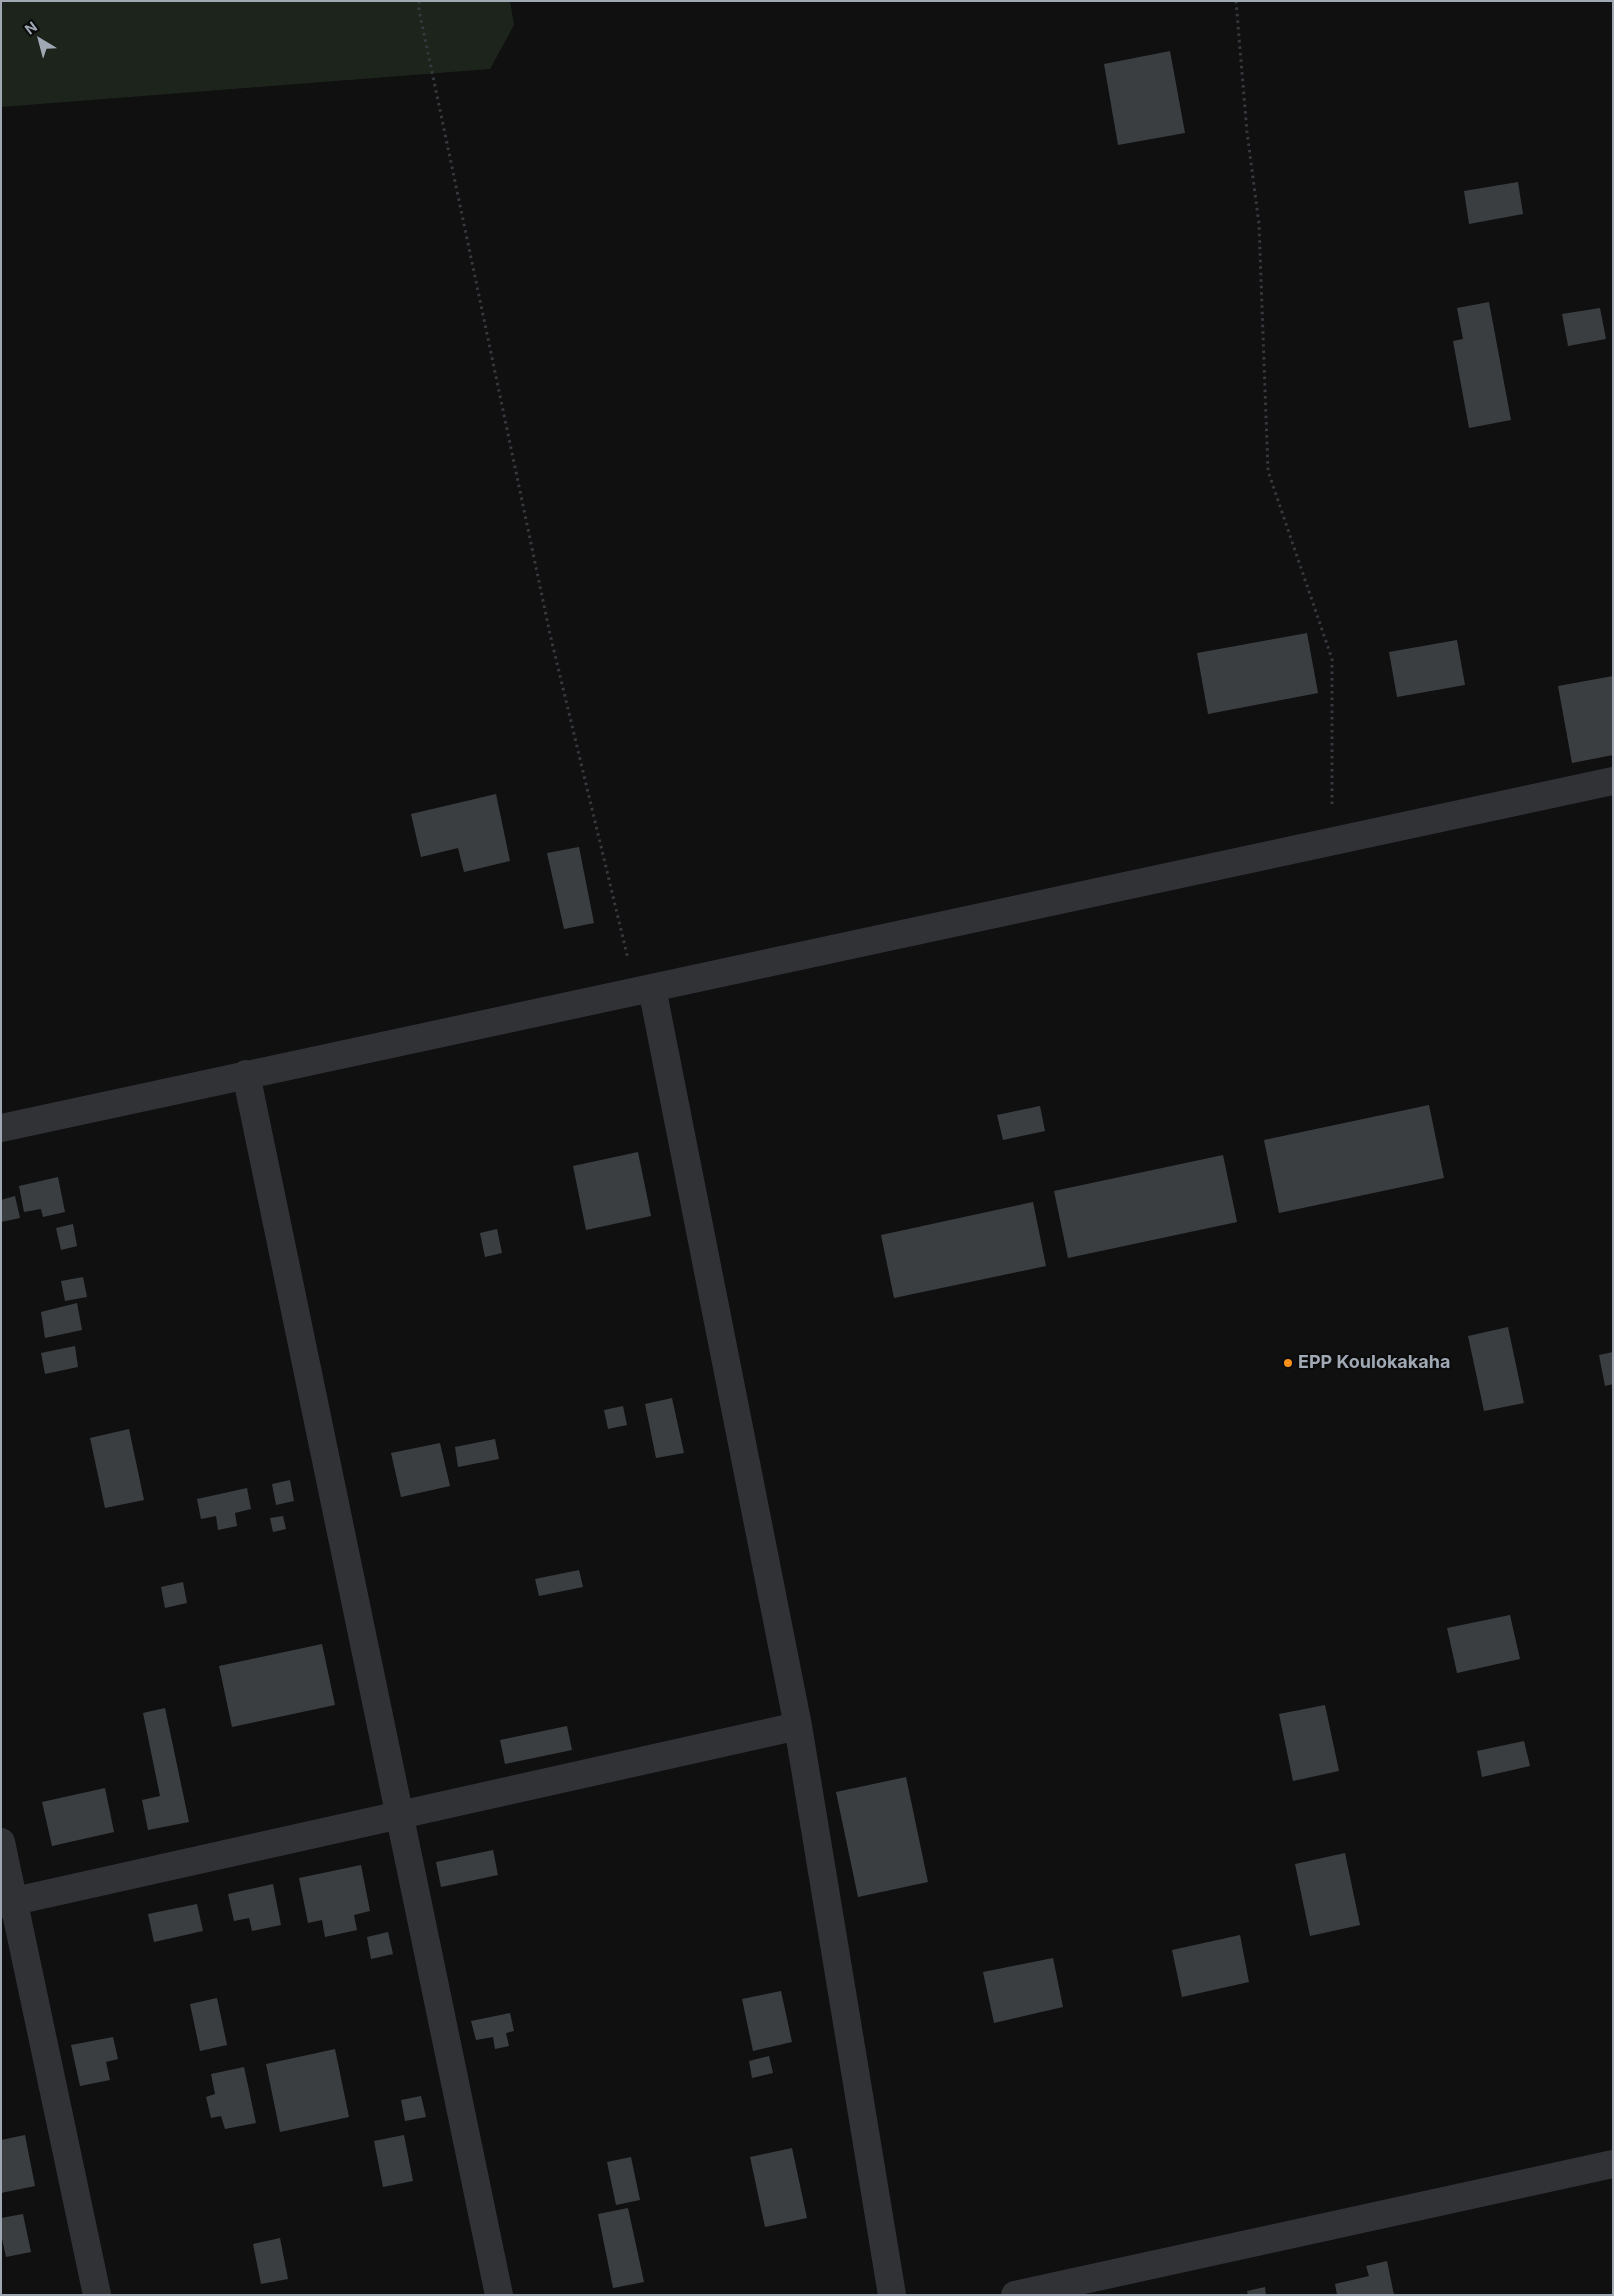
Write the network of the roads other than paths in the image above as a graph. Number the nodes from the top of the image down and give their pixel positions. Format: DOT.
graph roads {
  1 [pos="1613,781"];
  2 [pos="644,990"];
  3 [pos="246,1074"];
  4 [pos="1,1128"];
  5 [pos="798,1726"];
  6 [pos="400,1816"];
  7 [pos="1,1842"];
  8 [pos="7,1902"];
  9 [pos="1613,2164"];
  10 [pos="97,2295"];
  11 [pos="499,2295"];
  12 [pos="892,2295"];
  13 [pos="1015,2295"];
  1 -- 2 [label="street"];
  2 -- 3 [label="street"];
  2 -- 5 [label="street"];
  3 -- 4 [label="street"];
  3 -- 6 [label="street"];
  5 -- 6 [label="street"];
  5 -- 12 [label="street"];
  6 -- 8 [label="street"];
  6 -- 11 [label="street"];
  7 -- 8 [label="street"];
  8 -- 10 [label="street"];
  9 -- 13 [label="street"];
}
